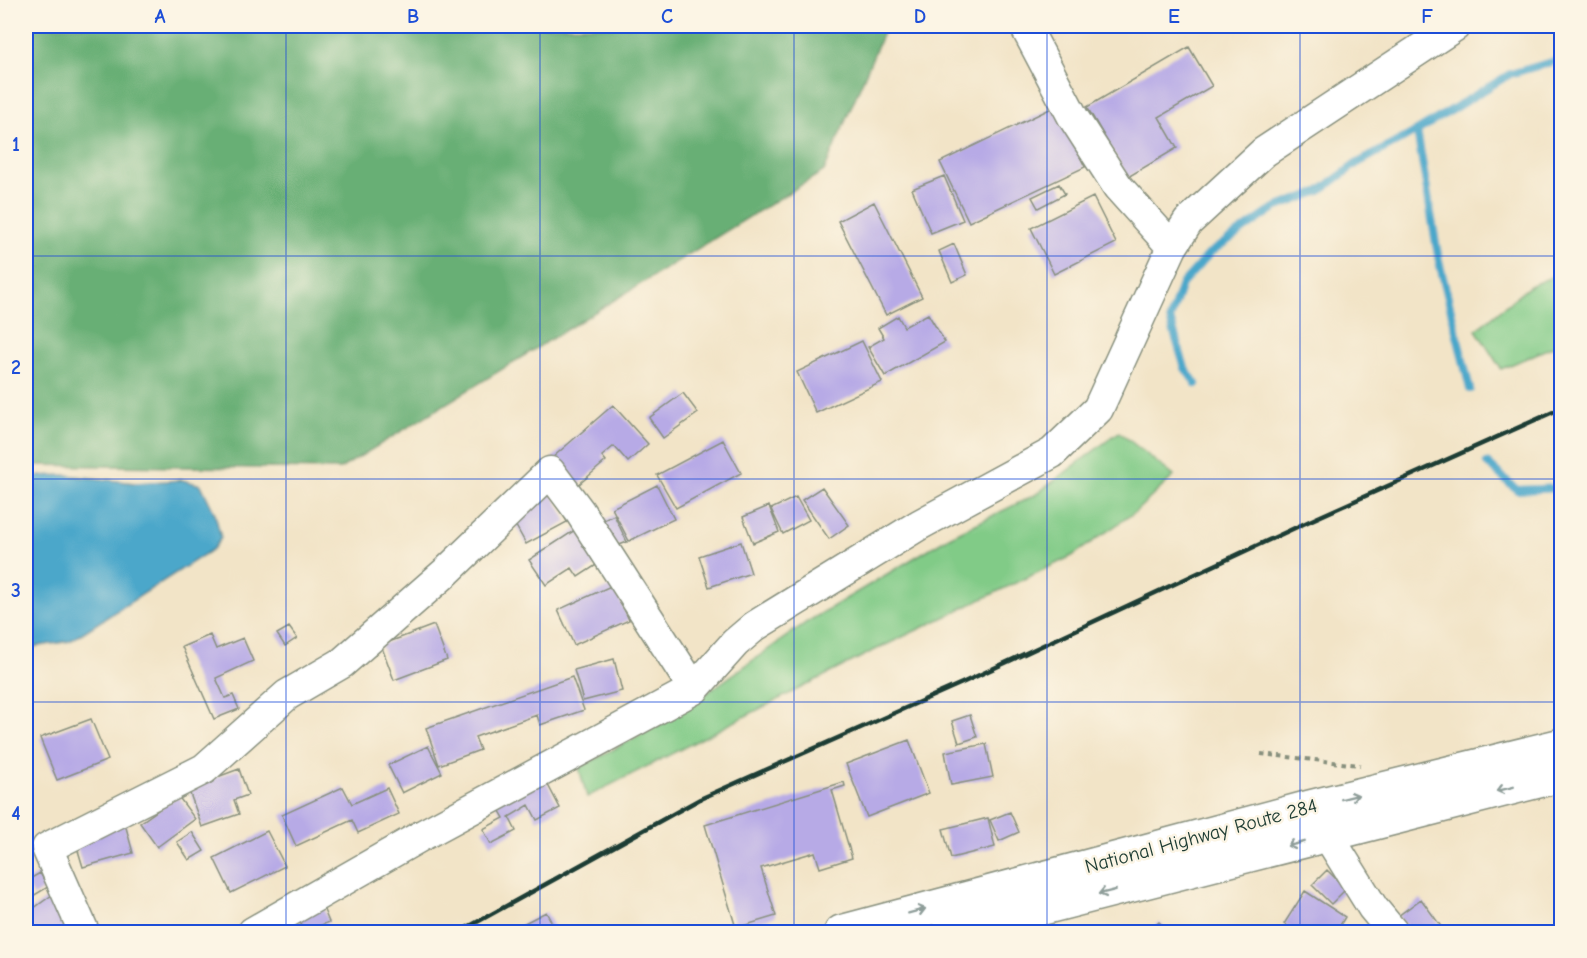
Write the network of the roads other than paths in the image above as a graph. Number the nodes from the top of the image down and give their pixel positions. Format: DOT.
graph roads {
  1 [pos="1025,26"];
  2 [pos="1455,26"];
  3 [pos="1172,247"];
  4 [pos="694,689"];
  5 [pos="1562,745"];
  6 [pos="1562,775"];
  7 [pos="1310,807"];
  8 [pos="1328,836"];
  9 [pos="84,933"];
  10 [pos="253,933"];
  11 [pos="841,933"];
  12 [pos="949,933"];
  13 [pos="1393,933"];
  1 -- 3 [label="street"];
  2 -- 3 [label="street"];
  3 -- 4 [label="street"];
  4 -- 9 [label="street"];
  4 -- 10 [label="street"];
  7 -- 5 [label="highway, National Highway Route 284, one-way"];
  6 -- 8 [label="highway, National Highway Route 284, one-way"];
  7 -- 8 [label="street"];
  11 -- 7 [label="highway, National Highway Route 284, one-way"];
  8 -- 12 [label="highway, National Highway Route 284, one-way"];
  8 -- 13 [label="street"];
}
